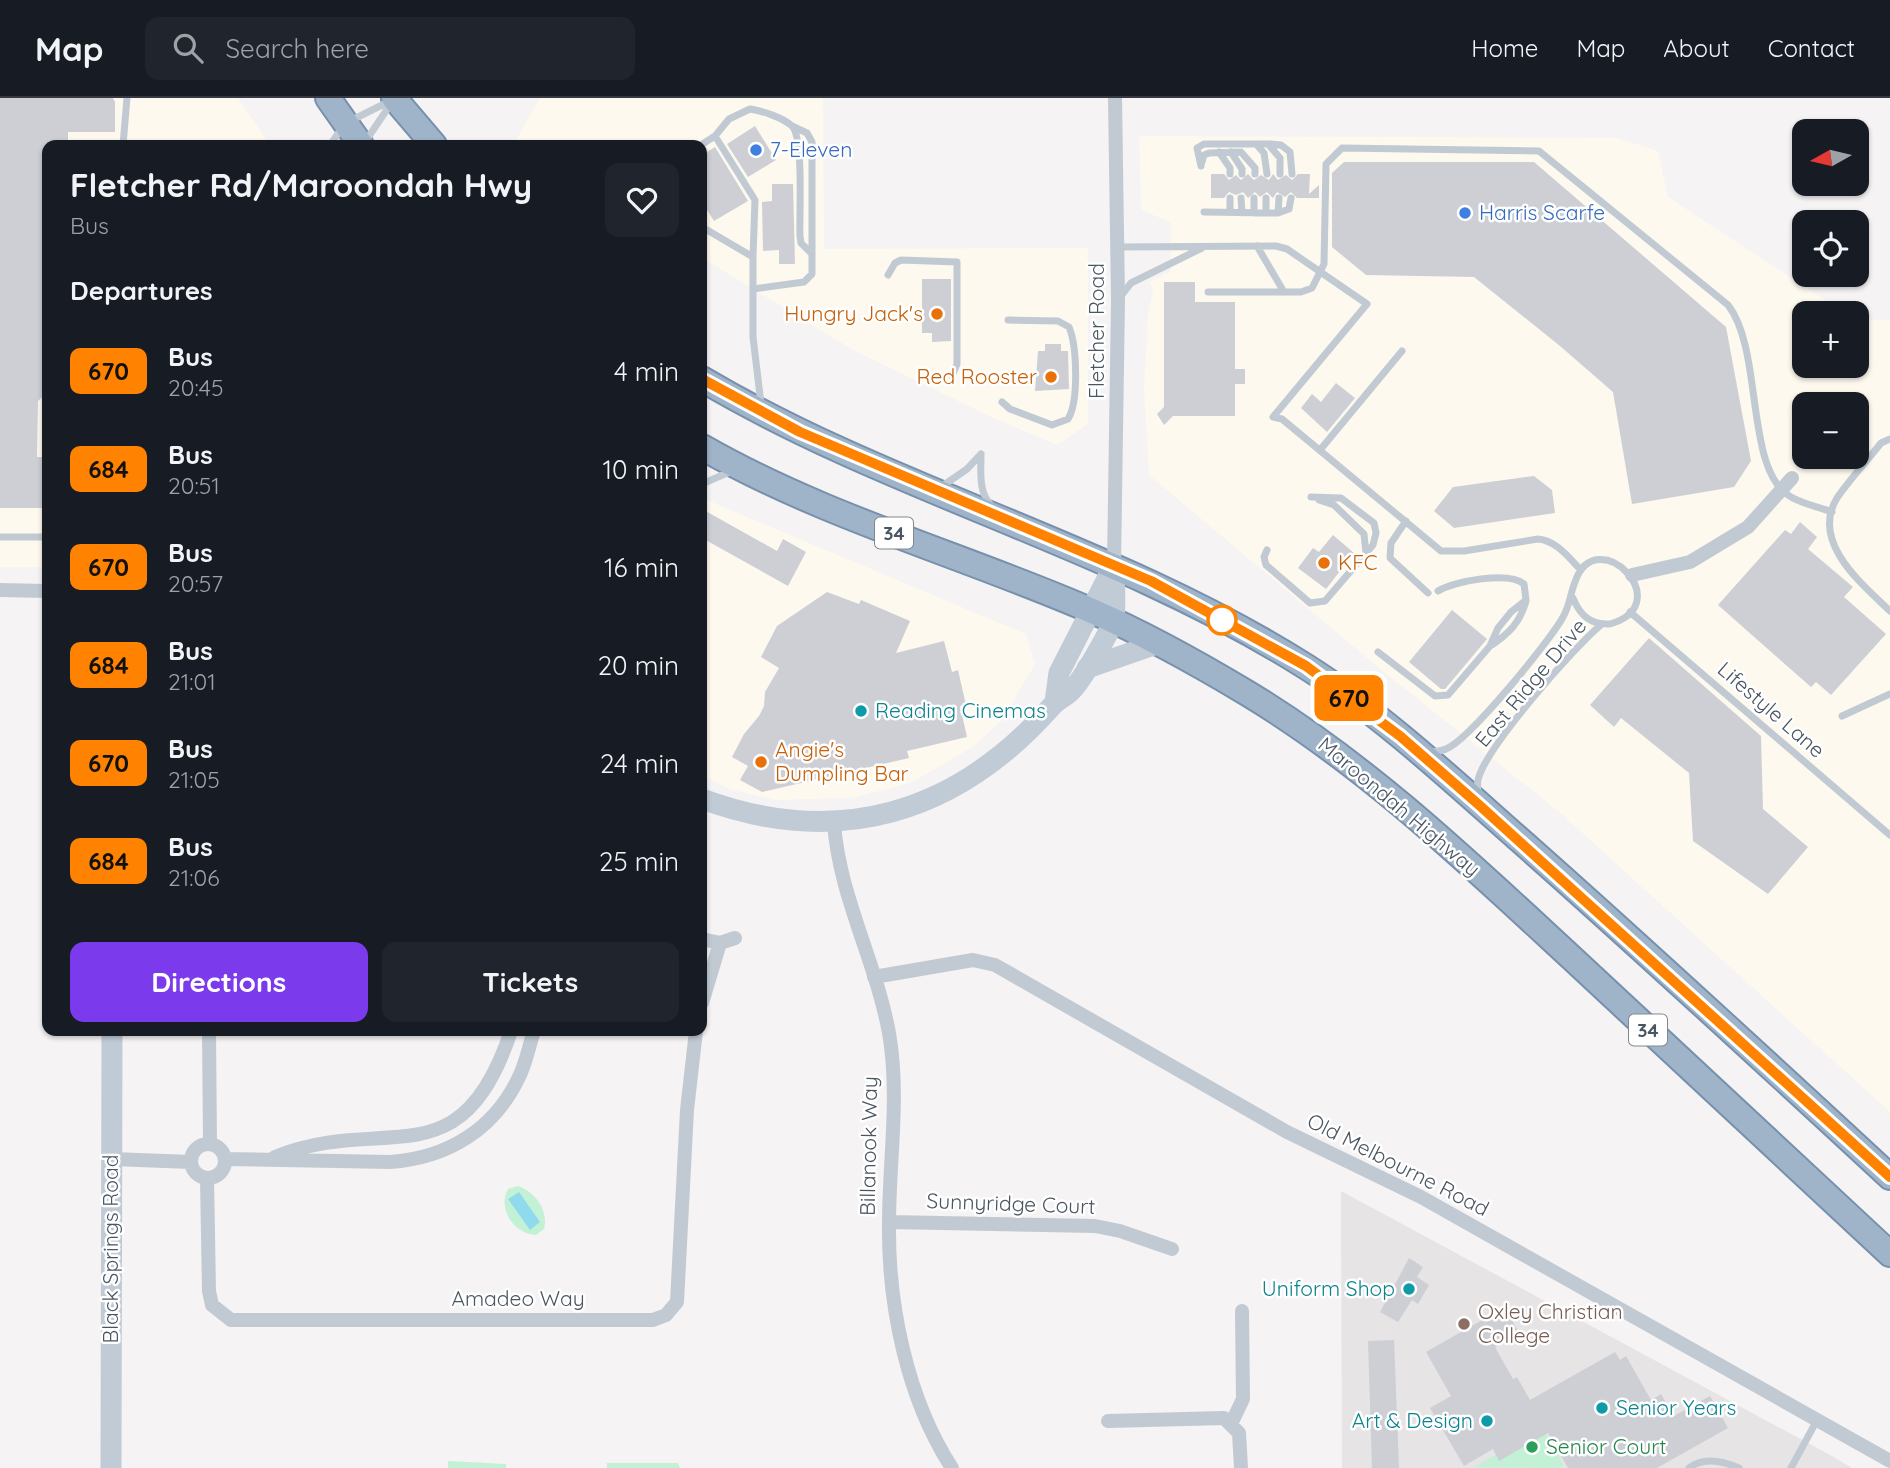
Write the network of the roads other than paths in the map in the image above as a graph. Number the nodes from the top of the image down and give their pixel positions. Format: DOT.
graph roads {
  1 [pos="127,98"];
  2 [pos="328,98"];
  3 [pos="394,98"];
  4 [pos="1115,98"];
  5 [pos="345,124"];
  6 [pos="791,125"];
  7 [pos="715,136"];
  8 [pos="123,140"];
  9 [pos="334,140"];
  10 [pos="358,140"];
  11 [pos="365,140"];
  12 [pos="430,140"];
  13 [pos="707,141"];
  14 [pos="1268,143"];
  15 [pos="1255,144"];
  16 [pos="1219,152"];
  17 [pos="1231,152"];
  18 [pos="1230,174"];
  19 [pos="1242,174"];
  20 [pos="1255,174"];
  21 [pos="1267,174"];
  22 [pos="1280,174"];
  23 [pos="1292,174"];
  24 [pos="1230,198"];
  25 [pos="1241,198"];
  26 [pos="1254,198"];
  27 [pos="1266,198"];
  28 [pos="1279,198"];
  29 [pos="1291,198"];
  30 [pos="1204,212"];
  31 [pos="1230,212"];
  32 [pos="1242,213"];
  33 [pos="1254,213"];
  34 [pos="1266,213"];
  35 [pos="1278,213"];
  36 [pos="707,230"];
  37 [pos="1205,246"];
  38 [pos="1257,246"];
  39 [pos="1118,247"];
  40 [pos="811,254"];
  41 [pos="753,257"];
  42 [pos="1321,274"];
  43 [pos="888,275"];
  44 [pos="753,289"];
  45 [pos="1208,292"];
  46 [pos="1284,292"];
  47 [pos="1118,299"];
  48 [pos="1008,320"];
  49 [pos="1402,351"];
  50 [pos="952,376"];
  51 [pos="707,382"];
  52 [pos="1002,402"];
  53 [pos="761,411"];
  54 [pos="1890,439"];
  55 [pos="707,450"];
  56 [pos="1320,450"];
  57 [pos="738,468"];
  58 [pos="707,482"];
  59 [pos="1787,483"];
  60 [pos="937,490"];
  61 [pos="1832,512"];
  62 [pos="1406,520"];
  63 [pos="1007,521"];
  64 [pos="0,537"];
  65 [pos="42,537"];
  66 [pos="1267,550"];
  67 [pos="1366,554"];
  68 [pos="1114,565"];
  69 [pos="1581,570"];
  70 [pos="1632,575"];
  71 [pos="0,590"];
  72 [pos="42,590"];
  73 [pos="1438,591"];
  74 [pos="1428,593"];
  75 [pos="1573,598"];
  76 [pos="1090,610"];
  77 [pos="1890,611"];
  78 [pos="1630,612"];
  79 [pos="1114,621"];
  80 [pos="1602,624"];
  81 [pos="1156,643"];
  82 [pos="1378,652"];
  83 [pos="1087,668"];
  84 [pos="1890,694"];
  85 [pos="1055,702"];
  86 [pos="1842,716"];
  87 [pos="1419,753"];
  88 [pos="707,800"];
  89 [pos="1478,804"];
  90 [pos="834,823"];
  91 [pos="1890,835"];
  92 [pos="735,938"];
  93 [pos="707,940"];
  94 [pos="720,943"];
  95 [pos="874,977"];
  96 [pos="707,986"];
  97 [pos="112,1036"];
  98 [pos="209,1036"];
  99 [pos="509,1036"];
  100 [pos="532,1036"];
  101 [pos="695,1036"];
  102 [pos="210,1144"];
  103 [pos="112,1159"];
  104 [pos="225,1159"];
  105 [pos="270,1159"];
  106 [pos="191,1162"];
  107 [pos="1890,1177"];
  108 [pos="207,1178"];
  109 [pos="889,1222"];
  110 [pos="1172,1249"];
  111 [pos="1890,1254"];
  112 [pos="1242,1311"];
  113 [pos="1816,1420"];
  114 [pos="1108,1421"];
  115 [pos="1231,1424"];
  116 [pos="1890,1461"];
  117 [pos="111,1468"];
  118 [pos="952,1468"];
  119 [pos="1241,1468"];
  120 [pos="1689,1468"];
  121 [pos="1739,1468"];
  122 [pos="1791,1468"];
  1 -- 8 [label="lane"];
  2 -- 5 [label="highway"];
  3 -- 5 [label="lane"];
  3 -- 11 [label="lane"];
  3 -- 12 [label="highway"];
  4 -- 39 [label="street, Fletcher Road"];
  5 -- 9 [label="lane"];
  5 -- 10 [label="highway"];
  6 -- 7 [label="lane"];
  6 -- 40 [label="lane"];
  6 -- 40 [label="lane"];
  7 -- 13 [label="lane"];
  7 -- 41 [label="lane"];
  14 -- 15 [label="lane"];
  14 -- 22 [label="lane"];
  14 -- 23 [label="lane"];
  15 -- 16 [label="lane"];
  15 -- 21 [label="lane"];
  16 -- 17 [label="lane"];
  16 -- 18 [label="lane"];
  17 -- 19 [label="lane"];
  17 -- 20 [label="lane"];
  24 -- 31 [label="lane"];
  25 -- 32 [label="lane"];
  26 -- 33 [label="lane"];
  27 -- 34 [label="lane"];
  28 -- 35 [label="lane"];
  29 -- 35 [label="lane"];
  30 -- 31 [label="lane"];
  31 -- 32 [label="lane"];
  32 -- 33 [label="lane"];
  33 -- 34 [label="lane"];
  34 -- 35 [label="lane"];
  36 -- 41 [label="lane"];
  37 -- 38 [label="lane"];
  37 -- 39 [label="lane"];
  37 -- 47 [label="lane"];
  38 -- 42 [label="lane"];
  38 -- 46 [label="lane"];
  39 -- 47 [label="street, Fletcher Road"];
  40 -- 44 [label="lane"];
  41 -- 44 [label="lane"];
  42 -- 46 [label="lane"];
  42 -- 56 [label="lane"];
  42 -- 59 [label="lane"];
  43 -- 50 [label="lane"];
  44 -- 53 [label="lane"];
  45 -- 46 [label="lane"];
  47 -- 68 [label="street, Fletcher Road"];
  48 -- 52 [label="lane"];
  49 -- 56 [label="lane"];
  51 -- 53 [label="highway, 34"];
  53 -- 60 [label="highway, 34"];
  54 -- 61 [label="lane"];
  55 -- 57 [label="highway, Maroondah Highway / 34"];
  56 -- 62 [label="lane"];
  57 -- 58 [label="lane"];
  57 -- 76 [label="highway, Maroondah Highway / 34"];
  59 -- 61 [label="lane"];
  59 -- 70 [label="street"];
  60 -- 63 [label="highway, 34"];
  60 -- 63 [label="lane"];
  61 -- 77 [label="lane"];
  62 -- 69 [label="lane"];
  62 -- 74 [label="lane"];
  63 -- 68 [label="highway, 34"];
  64 -- 65 [label="lane"];
  66 -- 67 [label="lane"];
  67 -- 67 [label="lane"];
  68 -- 76 [label="main road"];
  68 -- 79 [label="main road"];
  68 -- 87 [label="highway, 34"];
  69 -- 70 [label="lane"];
  69 -- 75 [label="lane"];
  70 -- 78 [label="lane"];
  71 -- 72 [label="street"];
  73 -- 82 [label="lane"];
  75 -- 80 [label="lane"];
  75 -- 87 [label="lane, East Ridge Drive"];
  76 -- 79 [label="highway, Maroondah Highway / 34"];
  76 -- 85 [label="main road"];
  78 -- 80 [label="lane"];
  78 -- 91 [label="lane, Lifestyle Lane"];
  79 -- 81 [label="highway, Maroondah Highway / 34"];
  79 -- 83 [label="main road"];
  80 -- 89 [label="lane, East Ridge Drive"];
  81 -- 83 [label="main road"];
  81 -- 111 [label="highway, Maroondah Highway / 34"];
  83 -- 85 [label="main road"];
  84 -- 86 [label="lane"];
  85 -- 90 [label="main road"];
  87 -- 89 [label="highway, 34"];
  88 -- 90 [label="main road"];
  89 -- 107 [label="highway, 34"];
  90 -- 95 [label="street, Billanook Way"];
  92 -- 94 [label="street"];
  93 -- 94 [label="street"];
  94 -- 96 [label="street"];
  95 -- 109 [label="street, Billanook Way"];
  95 -- 113 [label="street, Old Melbourne Road"];
  97 -- 103 [label="main road, Black Springs Road"];
  98 -- 102 [label="street"];
  99 -- 105 [label="street"];
  100 -- 105 [label="street"];
  101 -- 108 [label="street, Amadeo Way"];
  102 -- 104 [label="street"];
  102 -- 106 [label="street"];
  103 -- 106 [label="street"];
  103 -- 117 [label="main road, Black Springs Road"];
  104 -- 105 [label="street"];
  104 -- 108 [label="street"];
  106 -- 108 [label="street"];
  109 -- 110 [label="street, Sunnyridge Court"];
  109 -- 118 [label="street, Billanook Way"];
  112 -- 115 [label="street"];
  113 -- 116 [label="street, Old Melbourne Road"];
  113 -- 122 [label="lane"];
  114 -- 115 [label="street"];
  115 -- 119 [label="street"];
  120 -- 121 [label="lane"];
}
